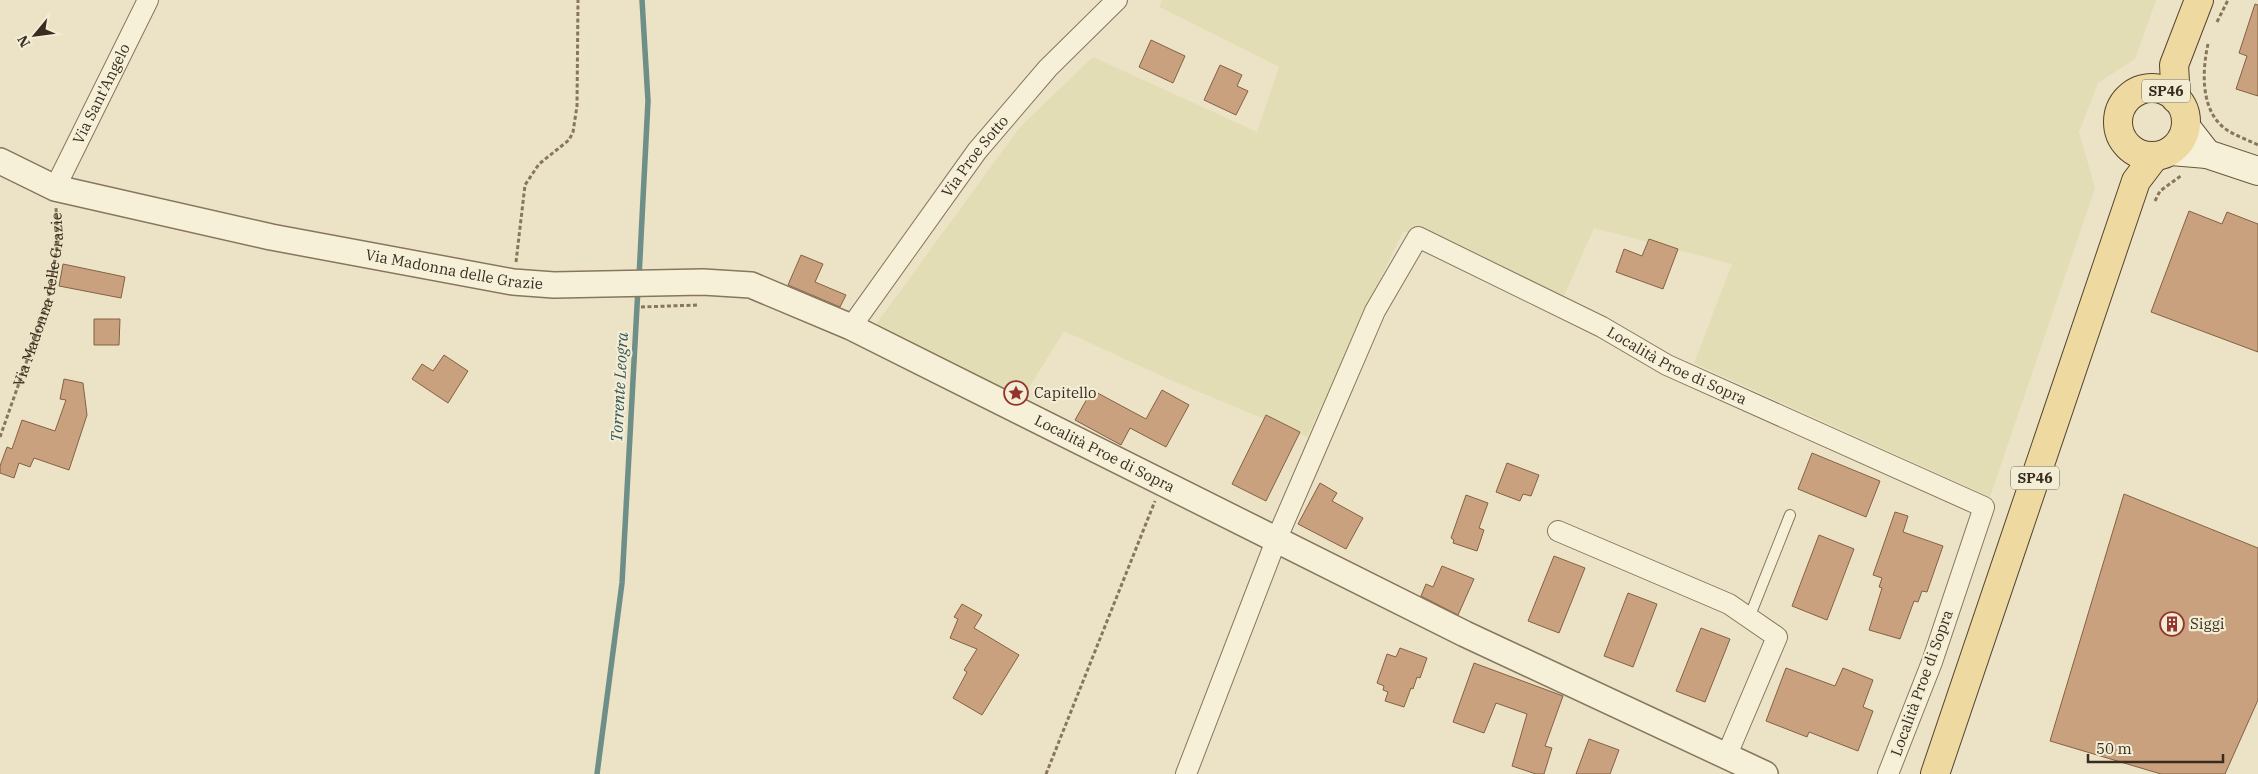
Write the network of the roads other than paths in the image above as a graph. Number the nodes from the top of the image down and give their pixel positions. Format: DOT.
graph roads {
  1 [pos="148,0"];
  2 [pos="1117,0"];
  3 [pos="2199,0"];
  4 [pos="2174,65"];
  5 [pos="2147,89"];
  6 [pos="2176,99"];
  7 [pos="2186,127"];
  8 [pos="2127,145"];
  9 [pos="2163,153"];
  10 [pos="2207,154"];
  11 [pos="0,161"];
  12 [pos="2258,171"];
  13 [pos="2136,181"];
  14 [pos="55,188"];
  15 [pos="851,327"];
  16 [pos="1790,515"];
  17 [pos="1558,531"];
  18 [pos="1277,538"];
  19 [pos="1749,618"];
  20 [pos="1726,757"];
  21 [pos="1186,774"];
  22 [pos="1764,774"];
  23 [pos="1888,774"];
  24 [pos="1935,774"];
  1 -- 14 [label="street, Via Sant'Angelo"];
  2 -- 15 [label="street, Via Proe Sotto"];
  3 -- 4 [label="main road, SP46"];
  4 -- 5 [label="main road, SP46"];
  4 -- 6 [label="main road, SP46"];
  5 -- 6 [label="main road, SP46"];
  5 -- 8 [label="main road, SP46"];
  6 -- 7 [label="main road, SP46"];
  7 -- 9 [label="main road, SP46"];
  7 -- 10 [label="main road"];
  8 -- 9 [label="main road"];
  8 -- 13 [label="main road, SP46"];
  9 -- 10 [label="main road"];
  9 -- 13 [label="main road, SP46"];
  10 -- 12 [label="main road"];
  11 -- 14 [label="street, Via Madonna delle Grazie"];
  13 -- 24 [label="main road, SP46"];
  14 -- 15 [label="street, Via Madonna delle Grazie"];
  15 -- 18 [label="street, Località Proe di Sopra"];
  16 -- 19 [label="lane"];
  17 -- 19 [label="street"];
  18 -- 20 [label="street, Località Proe di Sopra"];
  18 -- 21 [label="street, Località Proe di Sopra"];
  18 -- 23 [label="street, Località Proe di Sopra"];
  19 -- 20 [label="street"];
  20 -- 22 [label="street, Località Proe di Sopra"];
}
